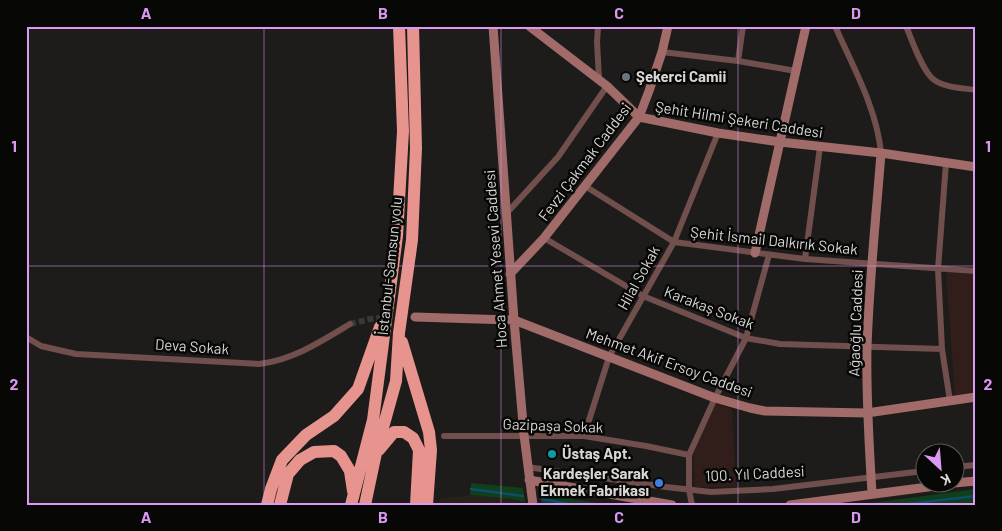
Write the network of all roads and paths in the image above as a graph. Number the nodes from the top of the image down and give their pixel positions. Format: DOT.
graph roads {
  1 [pos="399,26"];
  2 [pos="413,26"];
  3 [pos="493,26"];
  4 [pos="529,26"];
  5 [pos="598,26"];
  6 [pos="668,26"];
  7 [pos="743,26"];
  8 [pos="806,26"];
  9 [pos="835,26"];
  10 [pos="906,26"];
  11 [pos="662,52"];
  12 [pos="738,61"];
  13 [pos="796,71"];
  14 [pos="599,79"];
  15 [pos="607,86"];
  16 [pos="976,90"];
  17 [pos="639,117"];
  18 [pos="718,133"];
  19 [pos="780,142"];
  20 [pos="820,147"];
  21 [pos="881,154"];
  22 [pos="946,163"];
  23 [pos="975,165"];
  24 [pos="585,186"];
  25 [pos="506,214"];
  26 [pos="544,238"];
  27 [pos="674,242"];
  28 [pos="755,253"];
  29 [pos="769,255"];
  30 [pos="805,259"];
  31 [pos="872,264"];
  32 [pos="938,269"];
  33 [pos="976,271"];
  34 [pos="510,274"];
  35 [pos="643,296"];
  36 [pos="389,301"];
  37 [pos="415,317"];
  38 [pos="514,320"];
  39 [pos="350,324"];
  40 [pos="399,333"];
  41 [pos="26,337"];
  42 [pos="746,338"];
  43 [pos="867,347"];
  44 [pos="942,349"];
  45 [pos="610,357"];
  46 [pos="976,397"];
  47 [pos="715,398"];
  48 [pos="950,401"];
  49 [pos="867,413"];
  50 [pos="524,435"];
  51 [pos="444,436"];
  52 [pos="584,436"];
  53 [pos="376,453"];
  54 [pos="689,455"];
  55 [pos="527,467"];
  56 [pos="914,472"];
  57 [pos="871,477"];
  58 [pos="530,484"];
  59 [pos="914,488"];
  60 [pos="689,490"];
  61 [pos="872,493"];
  62 [pos="352,500"];
  63 [pos="267,505"];
  64 [pos="280,505"];
  65 [pos="365,505"];
  66 [pos="416,505"];
  67 [pos="427,505"];
  68 [pos="533,505"];
  69 [pos="672,505"];
  70 [pos="692,505"];
  71 [pos="790,505"];
  1 -- 36 [label="highway, İstanbul-Samsun yolu"];
  2 -- 40 [label="highway, İstanbul-Samsun yolu"];
  3 -- 25 [label="street, Hoca Ahmet Yesevi Caddesi"];
  4 -- 14 [label="street, Şehit Hilmi Şekeri Caddesi"];
  5 -- 14 [label="street"];
  6 -- 11 [label="street, Fevzi Çakmak Caddesi"];
  7 -- 12 [label="street"];
  8 -- 13 [label="street"];
  9 -- 21 [label="street"];
  10 -- 16 [label="street"];
  11 -- 12 [label="street"];
  11 -- 17 [label="street, Fevzi Çakmak Caddesi"];
  12 -- 13 [label="street"];
  13 -- 19 [label="street"];
  14 -- 15 [label="street, Şehit Hilmi Şekeri Caddesi"];
  15 -- 17 [label="street, Şehit Hilmi Şekeri Caddesi"];
  15 -- 25 [label="street"];
  17 -- 18 [label="street, Şehit Hilmi Şekeri Caddesi"];
  17 -- 24 [label="street, Fevzi Çakmak Caddesi"];
  18 -- 19 [label="street, Şehit Hilmi Şekeri Caddesi"];
  18 -- 27 [label="street, Hilal Sokak"];
  19 -- 20 [label="street, Şehit Hilmi Şekeri Caddesi"];
  19 -- 28 [label="street"];
  20 -- 21 [label="street, Şehit Hilmi Şekeri Caddesi"];
  20 -- 30 [label="street"];
  21 -- 22 [label="street, Şehit Hilmi Şekeri Caddesi"];
  21 -- 31 [label="street, Ağaoğlu Caddesi"];
  22 -- 23 [label="street, Şehit Hilmi Şekeri Caddesi"];
  22 -- 32 [label="street"];
  24 -- 26 [label="street, Fevzi Çakmak Caddesi"];
  24 -- 27 [label="street, Şehit İsmail Dalkırık Sokak"];
  25 -- 34 [label="street, Hoca Ahmet Yesevi Caddesi"];
  26 -- 34 [label="street, Fevzi Çakmak Caddesi"];
  26 -- 35 [label="street, Karakaş Sokak"];
  27 -- 28 [label="street, Şehit İsmail Dalkırık Sokak"];
  27 -- 35 [label="street, Hilal Sokak"];
  28 -- 29 [label="street, Şehit İsmail Dalkırık Sokak"];
  29 -- 30 [label="street, Şehit İsmail Dalkırık Sokak"];
  29 -- 42 [label="street"];
  30 -- 31 [label="street, Şehit İsmail Dalkırık Sokak"];
  31 -- 32 [label="street, Şehit İsmail Dalkırık Sokak"];
  31 -- 43 [label="street, Ağaoğlu Caddesi"];
  32 -- 33 [label="street, Şehit İsmail Dalkırık Sokak"];
  32 -- 44 [label="street"];
  34 -- 38 [label="street, Hoca Ahmet Yesevi Caddesi"];
  35 -- 42 [label="street, Karakaş Sokak"];
  35 -- 45 [label="street, Hilal Sokak"];
  36 -- 62 [label="highway, İstanbul-Samsun yolu"];
  36 -- 63 [label="highway"];
  37 -- 38 [label="street, Mehmet Akif Ersoy Caddesi"];
  38 -- 45 [label="street, Mehmet Akif Ersoy Caddesi"];
  38 -- 50 [label="street, Hoca Ahmet Yesevi Caddesi"];
  39 -- 41 [label="street, Deva Sokak"];
  40 -- 53 [label="highway, İstanbul-Samsun yolu"];
  40 -- 67 [label="highway"];
  42 -- 43 [label="street, Karakaş Sokak"];
  42 -- 47 [label="street"];
  43 -- 44 [label="street, Karakaş Sokak"];
  43 -- 49 [label="street, Ağaoğlu Caddesi"];
  44 -- 48 [label="street"];
  45 -- 47 [label="street, Mehmet Akif Ersoy Caddesi"];
  45 -- 52 [label="street, Hilal Sokak"];
  46 -- 48 [label="street, Mehmet Akif Ersoy Caddesi"];
  47 -- 49 [label="street, Mehmet Akif Ersoy Caddesi"];
  47 -- 54 [label="street"];
  48 -- 49 [label="street, Mehmet Akif Ersoy Caddesi"];
  49 -- 57 [label="street, Ağaoğlu Caddesi"];
  50 -- 51 [label="street, Gazipaşa Sokak"];
  50 -- 52 [label="street, Gazipaşa Sokak"];
  50 -- 55 [label="street, Hoca Ahmet Yesevi Caddesi"];
  52 -- 54 [label="street, Gazipaşa Sokak"];
  53 -- 65 [label="highway, İstanbul-Samsun yolu"];
  53 -- 66 [label="highway"];
  54 -- 60 [label="street"];
  55 -- 58 [label="street, Hoca Ahmet Yesevi Caddesi"];
  55 -- 60 [label="street, 100. Yıl Caddesi"];
  56 -- 57 [label="street, 100. Yıl Caddesi"];
  57 -- 60 [label="street, 100. Yıl Caddesi"];
  57 -- 61 [label="street, Ağaoğlu Caddesi"];
  58 -- 68 [label="street, Hoca Ahmet Yesevi Caddesi"];
  58 -- 69 [label="street"];
  59 -- 61 [label="street, 100. Yıl Caddesi"];
  60 -- 70 [label="street"];
  61 -- 71 [label="street, 100. Yıl Caddesi"];
  62 -- 64 [label="highway"];
}
